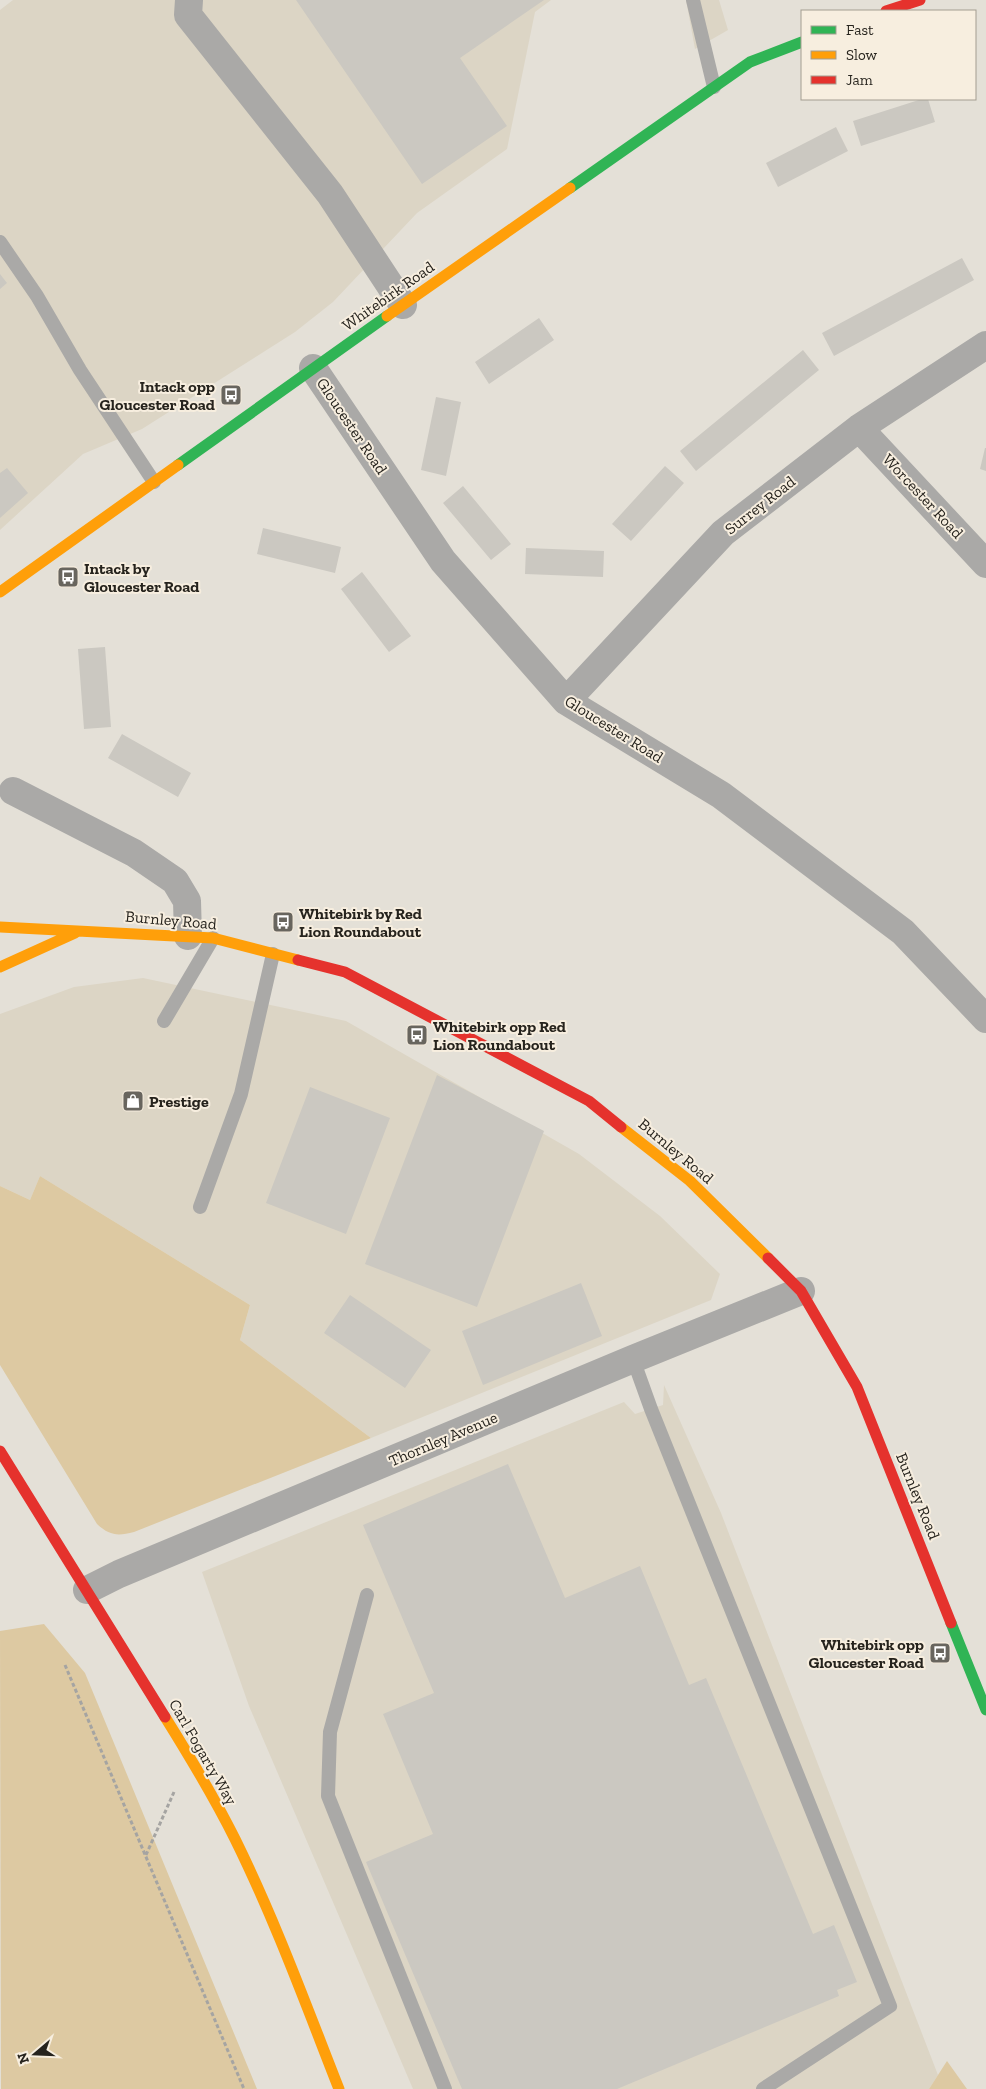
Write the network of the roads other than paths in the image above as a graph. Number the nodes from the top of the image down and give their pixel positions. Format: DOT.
graph roads {
  1 [pos="189,0"];
  2 [pos="693,0"];
  3 [pos="920,0"];
  4 [pos="889,10"];
  5 [pos="801,42"];
  6 [pos="714,87"];
  7 [pos="0,242"];
  8 [pos="403,305"];
  9 [pos="986,345"];
  10 [pos="313,368"];
  11 [pos="859,428"];
  12 [pos="154,482"];
  13 [pos="986,564"];
  14 [pos="0,592"];
  15 [pos="566,702"];
  16 [pos="14,791"];
  17 [pos="0,927"];
  18 [pos="81,930"];
  19 [pos="201,937"];
  20 [pos="273,954"];
  21 [pos="0,967"];
  22 [pos="986,1020"];
  23 [pos="164,1021"];
  24 [pos="200,1207"];
  25 [pos="800,1291"];
  26 [pos="633,1359"];
  27 [pos="0,1451"];
  28 [pos="86,1590"];
  29 [pos="367,1595"];
  30 [pos="986,1710"];
  31 [pos="339,2089"];
  32 [pos="445,2089"];
  33 [pos="764,2089"];
  1 -- 8 [label="street"];
  2 -- 6 [label="lane"];
  3 -- 4 [label="main road"];
  5 -- 6 [label="main road, Whitebirk Road"];
  6 -- 8 [label="main road, Whitebirk Road"];
  7 -- 12 [label="lane"];
  8 -- 10 [label="main road, Whitebirk Road"];
  9 -- 11 [label="street, Surrey Road"];
  10 -- 12 [label="main road, Whitebirk Road"];
  10 -- 15 [label="street, Gloucester Road"];
  11 -- 13 [label="street, Worcester Road"];
  11 -- 15 [label="street, Surrey Road"];
  12 -- 14 [label="main road, Whitebirk Road"];
  15 -- 22 [label="street, Gloucester Road"];
  16 -- 19 [label="street"];
  17 -- 18 [label="main road, Burnley Road"];
  18 -- 19 [label="main road, Burnley Road"];
  18 -- 21 [label="main road, Burnley Road"];
  19 -- 20 [label="main road, Burnley Road"];
  19 -- 23 [label="lane"];
  20 -- 24 [label="lane"];
  20 -- 25 [label="main road, Burnley Road"];
  25 -- 26 [label="street, Thornley Avenue"];
  25 -- 30 [label="main road, Burnley Road"];
  26 -- 28 [label="street, Thornley Avenue"];
  26 -- 33 [label="lane"];
  27 -- 28 [label="main road, Carl Fogarty Way"];
  28 -- 31 [label="main road, Carl Fogarty Way"];
  29 -- 32 [label="lane"];
}
